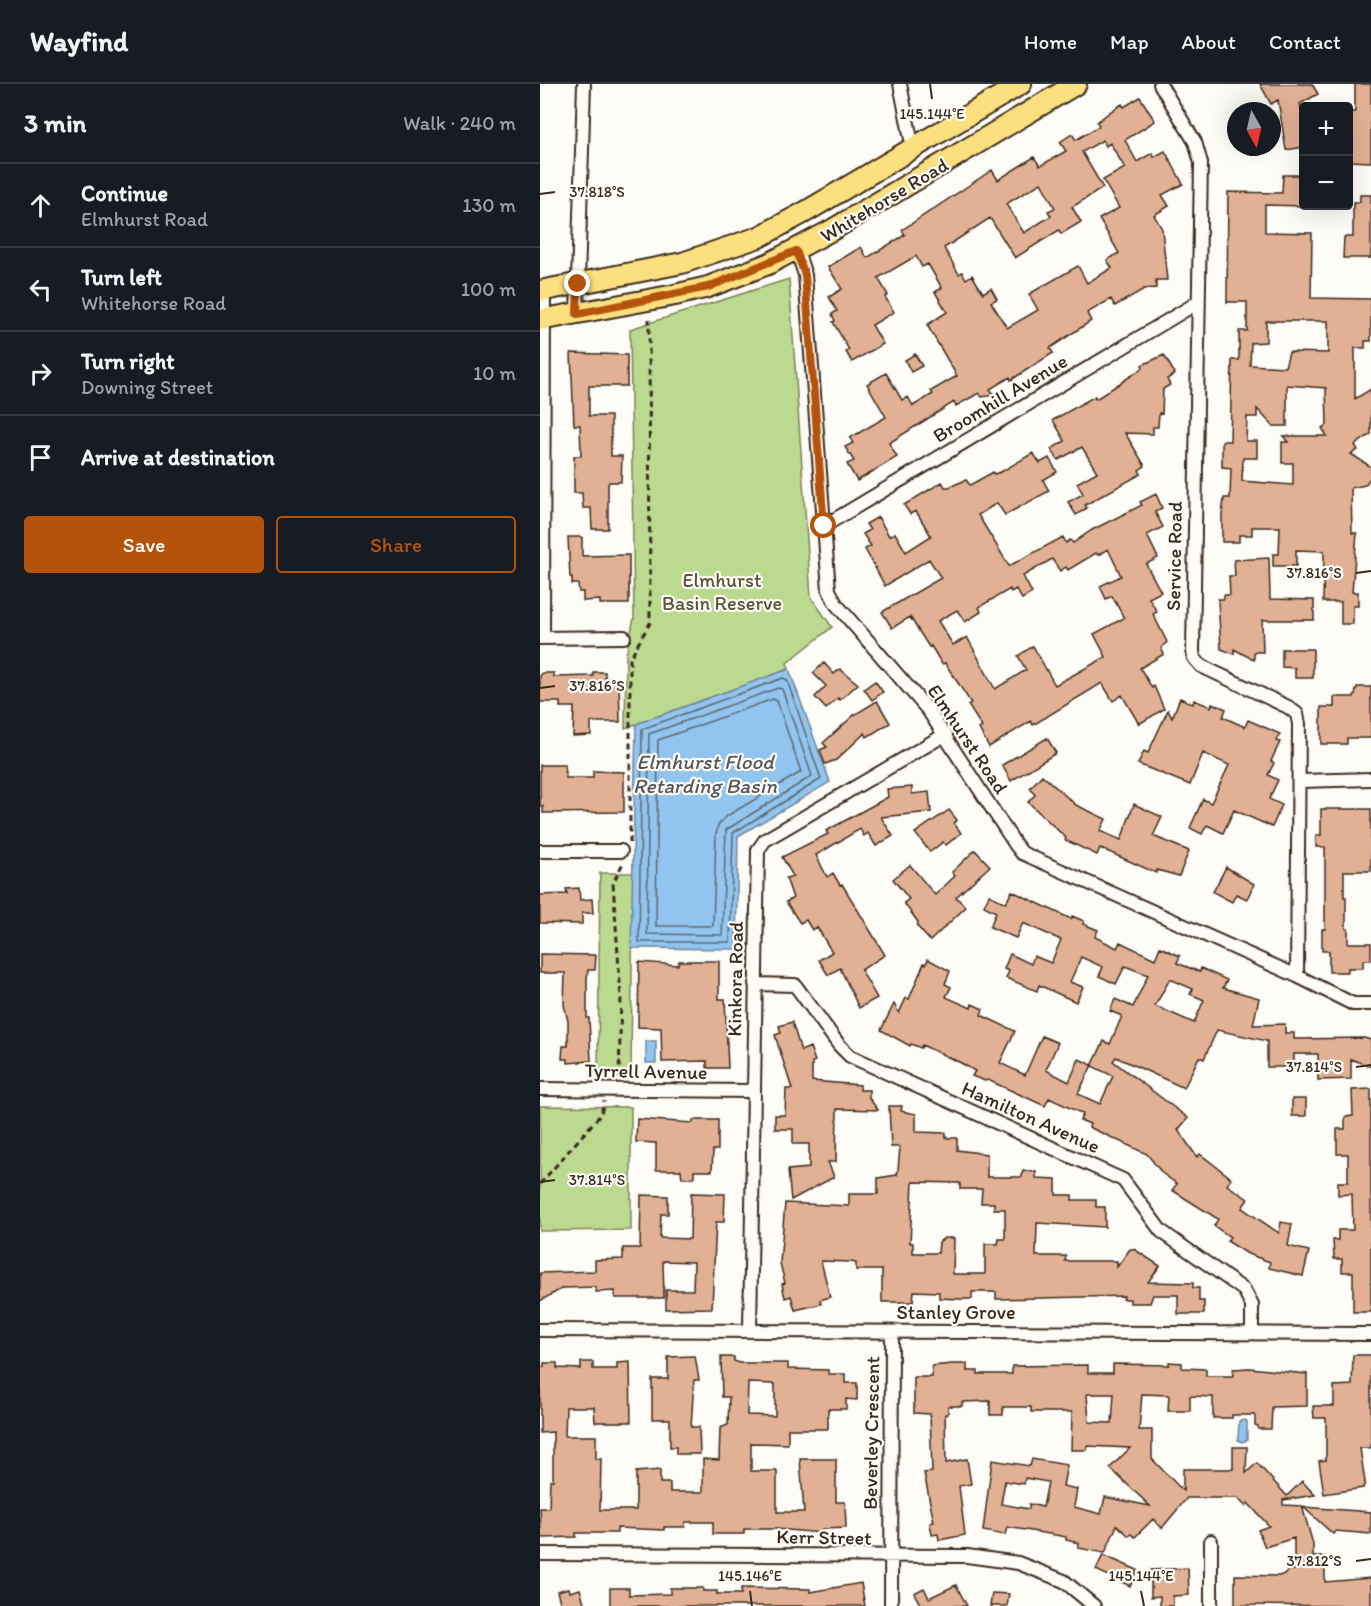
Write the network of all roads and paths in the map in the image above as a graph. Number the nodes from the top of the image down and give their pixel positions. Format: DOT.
graph roads {
  1 [pos="584,84"];
  2 [pos="900,84"];
  3 [pos="1021,84"];
  4 [pos="1076,84"];
  5 [pos="1160,84"];
  6 [pos="913,149"];
  7 [pos="796,251"];
  8 [pos="578,284"];
  9 [pos="542,291"];
  10 [pos="1197,303"];
  11 [pos="577,314"];
  12 [pos="649,319"];
  13 [pos="543,320"];
  14 [pos="824,526"];
  15 [pos="542,638"];
  16 [pos="624,638"];
  17 [pos="946,735"];
  18 [pos="1371,779"];
  19 [pos="1301,781"];
  20 [pos="540,851"];
  21 [pos="626,853"];
  22 [pos="1297,976"];
  23 [pos="755,984"];
  24 [pos="1371,1004"];
  25 [pos="540,1089"];
  26 [pos="614,1089"];
  27 [pos="752,1091"];
  28 [pos="540,1184"];
  29 [pos="540,1330"];
  30 [pos="750,1330"];
  31 [pos="892,1332"];
  32 [pos="1251,1333"];
  33 [pos="1371,1334"];
  34 [pos="1211,1540"];
  35 [pos="540,1554"];
  36 [pos="889,1557"];
  37 [pos="891,1606"];
  38 [pos="1094,1606"];
  39 [pos="1211,1606"];
  1 -- 8 [label="street"];
  2 -- 6 [label="street"];
  3 -- 6 [label="main road, Whitehorse Road"];
  4 -- 7 [label="main road, Whitehorse Road"];
  5 -- 10 [label="street, Service Road"];
  6 -- 8 [label="main road, Whitehorse Road"];
  7 -- 11 [label="main road, Whitehorse Road"];
  7 -- 14 [label="street, Elmhurst Road"];
  8 -- 9 [label="main road, Whitehorse Road"];
  8 -- 11 [label="street"];
  9 -- 13 [label="street"];
  10 -- 14 [label="street, Broomhill Avenue"];
  10 -- 19 [label="street, Service Road"];
  11 -- 13 [label="main road, Whitehorse Road"];
  12 -- 21 [label="path"];
  13 -- 15 [label="street"];
  14 -- 17 [label="street, Elmhurst Road"];
  15 -- 16 [label="street"];
  17 -- 22 [label="street, Elmhurst Road"];
  17 -- 23 [label="street, Kinkora Road"];
  18 -- 19 [label="street"];
  19 -- 22 [label="street, Service Road"];
  20 -- 21 [label="street"];
  21 -- 26 [label="path"];
  22 -- 24 [label="street, Elmhurst Road"];
  23 -- 27 [label="street, Kinkora Road"];
  23 -- 32 [label="street, Hamilton Avenue"];
  25 -- 26 [label="street, Tyrrell Avenue"];
  26 -- 27 [label="street, Tyrrell Avenue"];
  26 -- 28 [label="path"];
  27 -- 30 [label="street, Kinkora Road"];
  29 -- 30 [label="street, Stanley Grove"];
  30 -- 31 [label="street, Stanley Grove"];
  31 -- 32 [label="street, Stanley Grove"];
  31 -- 36 [label="street, Beverley Crescent"];
  32 -- 33 [label="street, Stanley Grove"];
  34 -- 39 [label="street"];
  35 -- 36 [label="street, Kerr Street"];
  36 -- 37 [label="street, Beverley Crescent"];
  36 -- 38 [label="street, Kerr Street"];
}
